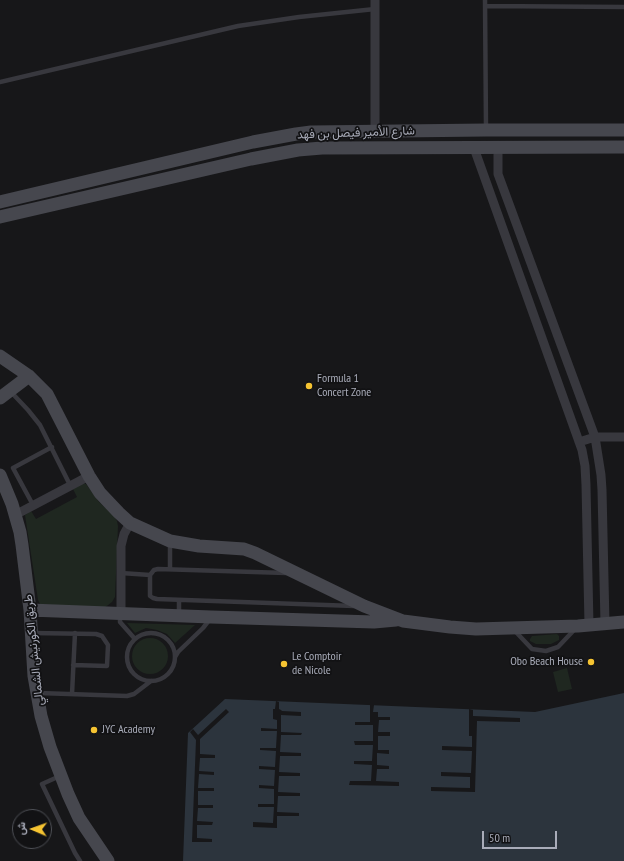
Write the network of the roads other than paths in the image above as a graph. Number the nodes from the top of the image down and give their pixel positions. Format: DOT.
graph roads {
  1 [pos="485,3"];
  2 [pos="375,4"];
  3 [pos="624,7"];
  4 [pos="0,82"];
  5 [pos="486,130"];
  6 [pos="624,130"];
  7 [pos="375,132"];
  8 [pos="624,147"];
  9 [pos="474,148"];
  10 [pos="498,148"];
  11 [pos="0,202"];
  12 [pos="0,217"];
  13 [pos="0,356"];
  14 [pos="29,376"];
  15 [pos="5,394"];
  16 [pos="595,437"];
  17 [pos="624,437"];
  18 [pos="579,442"];
  19 [pos="52,447"];
  20 [pos="0,475"];
  21 [pos="89,476"];
  22 [pos="70,485"];
  23 [pos="33,505"];
  24 [pos="15,515"];
  25 [pos="130,523"];
  26 [pos="170,541"];
  27 [pos="170,569"];
  28 [pos="121,573"];
  29 [pos="298,574"];
  30 [pos="150,575"];
  31 [pos="179,600"];
  32 [pos="364,606"];
  33 [pos="30,610"];
  34 [pos="120,614"];
  35 [pos="179,616"];
  36 [pos="210,617"];
  37 [pos="400,619"];
  38 [pos="624,622"];
  39 [pos="606,624"];
  40 [pos="584,625"];
  41 [pos="513,629"];
  42 [pos="31,633"];
  43 [pos="75,634"];
  44 [pos="135,639"];
  45 [pos="174,657"];
  46 [pos="73,665"];
  47 [pos="151,681"];
  48 [pos="37,693"];
  49 [pos="72,694"];
  50 [pos="60,776"];
  51 [pos="80,861"];
  52 [pos="108,861"];
  1 -- 3 [label="lane"];
  1 -- 5 [label="lane"];
  2 -- 4 [label="lane"];
  2 -- 7 [label="street"];
  5 -- 6 [label="main road, شارع الأمير فيصل بن فهد"];
  5 -- 7 [label="main road, شارع الأمير فيصل بن فهد"];
  7 -- 11 [label="main road, شارع الأمير فيصل بن فهد"];
  8 -- 10 [label="main road, شارع الأمير فيصل بن فهد"];
  9 -- 10 [label="main road, شارع الأمير فيصل بن فهد"];
  9 -- 12 [label="main road, شارع الأمير فيصل بن فهد"];
  9 -- 18 [label="street"];
  10 -- 16 [label="street"];
  13 -- 14 [label="main road"];
  14 -- 15 [label="main road"];
  14 -- 21 [label="main road"];
  15 -- 19 [label="lane"];
  16 -- 17 [label="street"];
  16 -- 18 [label="street"];
  16 -- 39 [label="street"];
  18 -- 40 [label="street"];
  19 -- 22 [label="lane"];
  19 -- 23 [label="lane"];
  20 -- 24 [label="main road, طريق الكورنيش الشمالي"];
  21 -- 22 [label="street"];
  21 -- 25 [label="main road"];
  22 -- 23 [label="street"];
  23 -- 24 [label="street"];
  24 -- 33 [label="main road, طريق الكورنيش الشمالي"];
  25 -- 26 [label="main road"];
  25 -- 28 [label="street"];
  26 -- 27 [label="lane"];
  26 -- 29 [label="main road"];
  27 -- 29 [label="lane"];
  27 -- 30 [label="lane"];
  28 -- 30 [label="lane"];
  28 -- 34 [label="street"];
  29 -- 32 [label="main road"];
  30 -- 31 [label="lane"];
  31 -- 32 [label="lane"];
  31 -- 35 [label="lane"];
  32 -- 37 [label="main road"];
  33 -- 34 [label="main road"];
  33 -- 42 [label="main road, طريق الكورنيش الشمالي"];
  34 -- 35 [label="main road"];
  34 -- 44 [label="lane"];
  35 -- 36 [label="main road"];
  36 -- 37 [label="main road"];
  36 -- 45 [label="lane"];
  37 -- 41 [label="main road"];
  38 -- 39 [label="main road"];
  39 -- 40 [label="main road"];
  40 -- 41 [label="main road"];
  40 -- 41 [label="lane"];
  42 -- 43 [label="lane"];
  42 -- 48 [label="main road, طريق الكورنيش الشمالي"];
  43 -- 46 [label="lane"];
  43 -- 46 [label="lane"];
  44 -- 45 [label="lane"];
  44 -- 47 [label="lane"];
  45 -- 47 [label="lane"];
  46 -- 49 [label="lane"];
  47 -- 49 [label="lane"];
  48 -- 49 [label="lane"];
  48 -- 50 [label="main road, طريق الكورنيش الشمالي"];
  50 -- 51 [label="lane"];
  50 -- 52 [label="main road, طريق الكورنيش الشمالي"];
}
